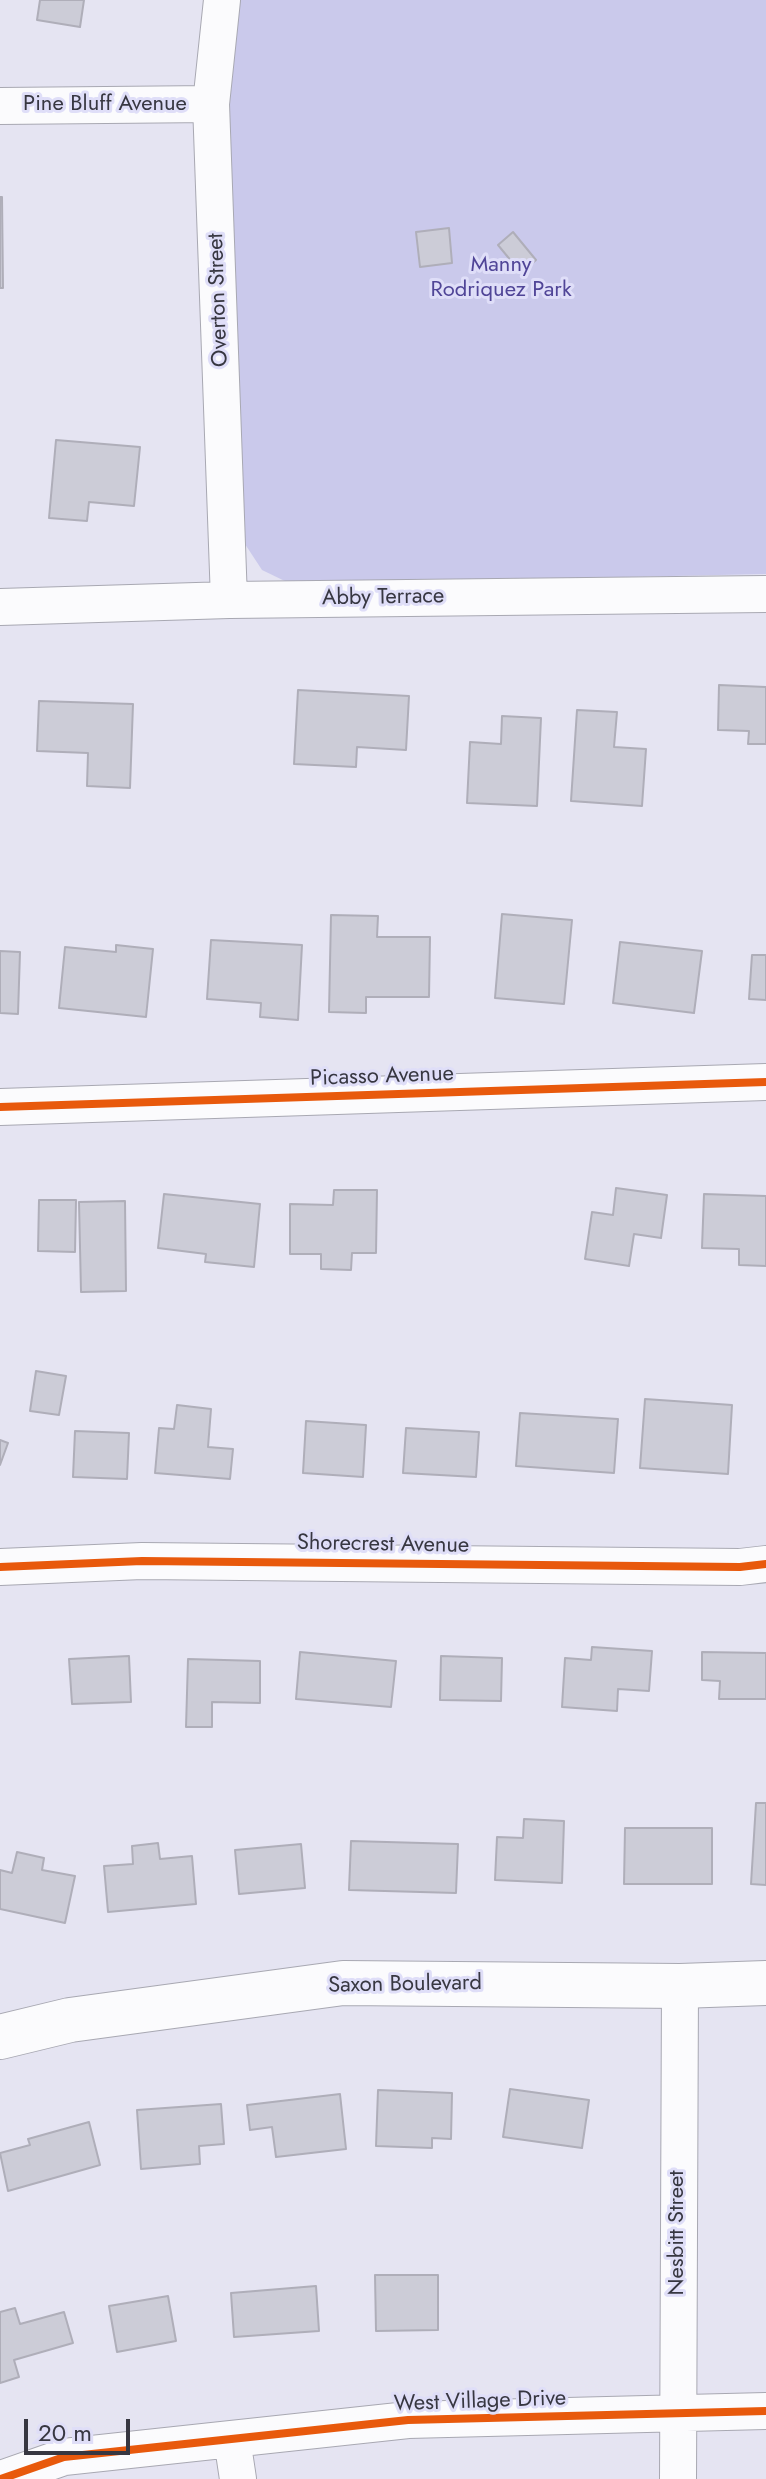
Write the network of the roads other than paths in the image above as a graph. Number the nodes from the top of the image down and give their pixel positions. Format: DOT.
graph roads {
  1 [pos="222,0"];
  2 [pos="211,104"];
  3 [pos="0,106"];
  4 [pos="766,594"];
  5 [pos="229,600"];
  6 [pos="0,607"];
  7 [pos="766,1082"];
  8 [pos="0,1107"];
  9 [pos="766,1564"];
  10 [pos="0,1567"];
  11 [pos="766,1983"];
  12 [pos="680,1986"];
  13 [pos="0,2037"];
  14 [pos="766,2411"];
  15 [pos="678,2414"];
  16 [pos="232,2439"];
  17 [pos="1,2479"];
  18 [pos="238,2479"];
  19 [pos="678,2479"];
  1 -- 2 [label="street, Overton Street"];
  2 -- 3 [label="street, Pine Bluff Avenue"];
  2 -- 5 [label="street, Overton Street"];
  4 -- 5 [label="street, Abby Terrace"];
  5 -- 6 [label="street, Abby Terrace"];
  7 -- 8 [label="street, Picasso Avenue"];
  9 -- 10 [label="street, Shorecrest Avenue"];
  11 -- 12 [label="main road, Saxon Boulevard"];
  12 -- 13 [label="main road, Saxon Boulevard"];
  12 -- 15 [label="street, Nesbitt Street"];
  14 -- 15 [label="street, West Village Drive"];
  15 -- 16 [label="street, West Village Drive"];
  15 -- 19 [label="street, Nesbitt Street"];
  16 -- 17 [label="street, West Village Drive"];
  16 -- 18 [label="street"];
}
